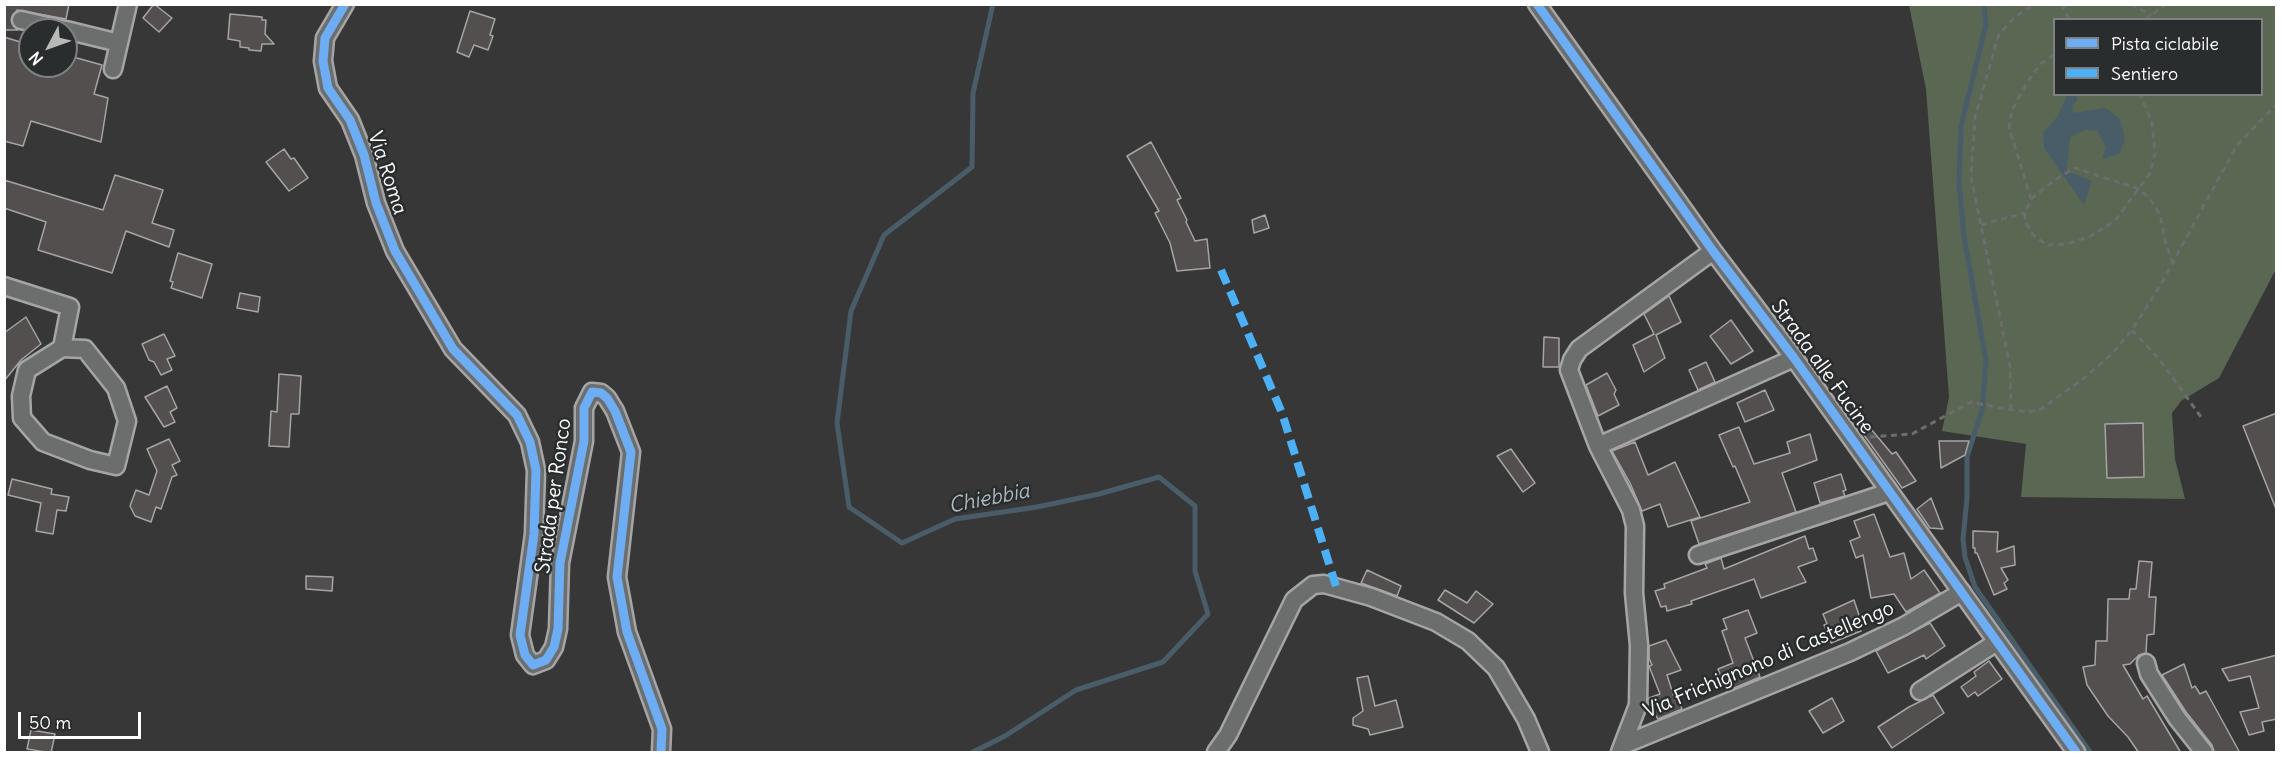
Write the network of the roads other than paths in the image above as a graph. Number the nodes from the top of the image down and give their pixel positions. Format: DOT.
graph roads {
  1 [pos="128,4"];
  2 [pos="345,4"];
  3 [pos="1537,4"];
  4 [pos="78,33"];
  5 [pos="119,43"];
  6 [pos="113,69"];
  7 [pos="1713,251"];
  8 [pos="4,286"];
  9 [pos="62,348"];
  10 [pos="453,349"];
  11 [pos="1794,358"];
  12 [pos="1598,446"];
  13 [pos="1889,492"];
  14 [pos="1698,555"];
  15 [pos="1962,592"];
  16 [pos="1997,642"];
  17 [pos="2146,663"];
  18 [pos="1920,691"];
  19 [pos="1621,749"];
  20 [pos="661,753"];
  21 [pos="1216,753"];
  22 [pos="1540,753"];
  23 [pos="2076,753"];
  24 [pos="2204,753"];
  1 -- 5 [label="street"];
  2 -- 10 [label="street, Via Roma"];
  3 -- 7 [label="street, Strada alle Fucine"];
  4 -- 5 [label="street"];
  5 -- 6 [label="street"];
  7 -- 11 [label="street, Strada alle Fucine"];
  7 -- 12 [label="street"];
  8 -- 9 [label="street"];
  9 -- 9 [label="street"];
  10 -- 20 [label="street, Strada per Ronco"];
  11 -- 12 [label="street"];
  11 -- 13 [label="street, Strada alle Fucine"];
  12 -- 19 [label="street"];
  13 -- 14 [label="street"];
  13 -- 15 [label="street, Strada alle Fucine"];
  15 -- 16 [label="street, Strada alle Fucine"];
  15 -- 19 [label="street, Via Frichignono di Castellengo"];
  16 -- 18 [label="street"];
  16 -- 23 [label="street, Strada alle Fucine"];
  17 -- 24 [label="street"];
  21 -- 22 [label="street"];
}
